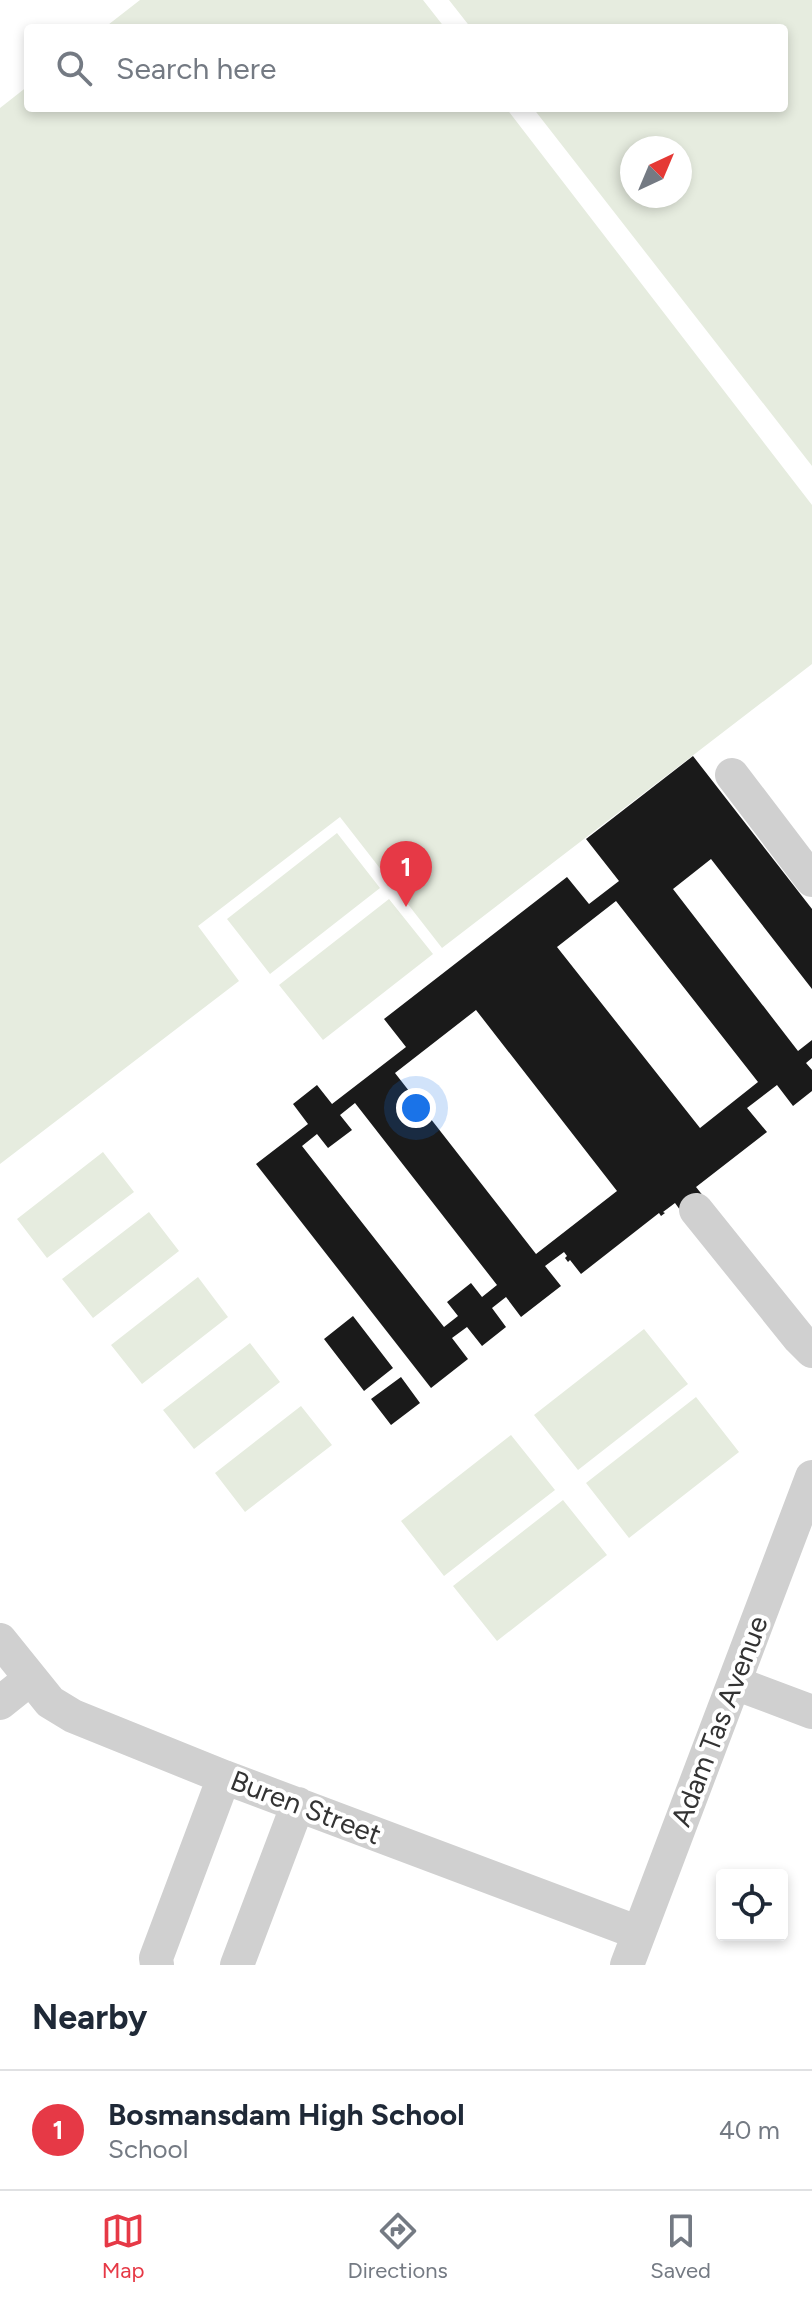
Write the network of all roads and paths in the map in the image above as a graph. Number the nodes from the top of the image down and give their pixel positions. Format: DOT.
graph roads {
  1 [pos="732,775"];
  2 [pos="812,880"];
  3 [pos="696,1210"];
  4 [pos="812,1351"];
  5 [pos="812,1477"];
  6 [pos="0,1640"];
  7 [pos="30,1679"];
  8 [pos="735,1683"];
  9 [pos="0,1703"];
  10 [pos="812,1712"];
  11 [pos="224,1777"];
  12 [pos="298,1804"];
  13 [pos="639,1933"];
  14 [pos="157,1965"];
  15 [pos="237,1965"];
  16 [pos="627,1965"];
  1 -- 2 [label="street"];
  3 -- 4 [label="street"];
  5 -- 8 [label="street, Adam Tas Avenue"];
  6 -- 7 [label="street, Buren Street"];
  7 -- 9 [label="street"];
  7 -- 11 [label="street, Buren Street"];
  8 -- 10 [label="street"];
  8 -- 13 [label="street, Adam Tas Avenue"];
  11 -- 12 [label="street, Buren Street"];
  11 -- 14 [label="street"];
  12 -- 13 [label="street, Buren Street"];
  12 -- 15 [label="street"];
  13 -- 16 [label="street, Adam Tas Avenue"];
}
